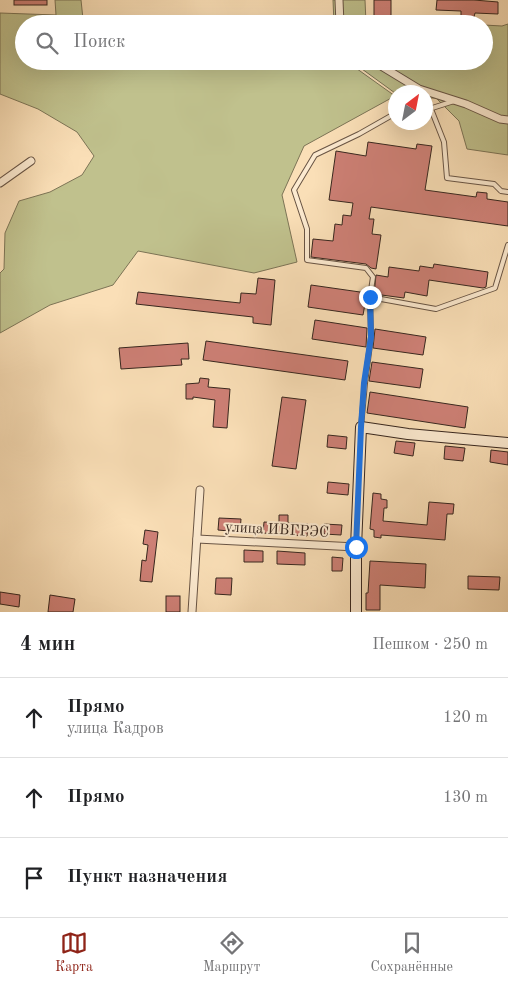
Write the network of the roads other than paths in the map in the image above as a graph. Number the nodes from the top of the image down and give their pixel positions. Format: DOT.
graph roads {
  1 [pos="339,0"];
  2 [pos="340,15"];
  3 [pos="388,70"];
  4 [pos="456,100"];
  5 [pos="433,108"];
  6 [pos="433,114"];
  7 [pos="388,118"];
  8 [pos="508,120"];
  9 [pos="31,160"];
  10 [pos="0,182"];
  11 [pos="508,192"];
  12 [pos="508,245"];
  13 [pos="370,297"];
  14 [pos="361,427"];
  15 [pos="508,443"];
  16 [pos="200,490"];
  17 [pos="196,539"];
  18 [pos="356,547"];
  19 [pos="192,612"];
  20 [pos="356,612"];
  1 -- 2 [label="street"];
  3 -- 4 [label="street"];
  4 -- 5 [label="lane"];
  4 -- 8 [label="street"];
  6 -- 11 [label="lane"];
  7 -- 13 [label="lane"];
  9 -- 10 [label="street"];
  12 -- 13 [label="lane"];
  13 -- 14 [label="lane"];
  14 -- 15 [label="street"];
  14 -- 18 [label="street"];
  16 -- 17 [label="street"];
  17 -- 18 [label="street, улица ИВГРЭС"];
  17 -- 19 [label="street"];
  18 -- 20 [label="street"];
}
